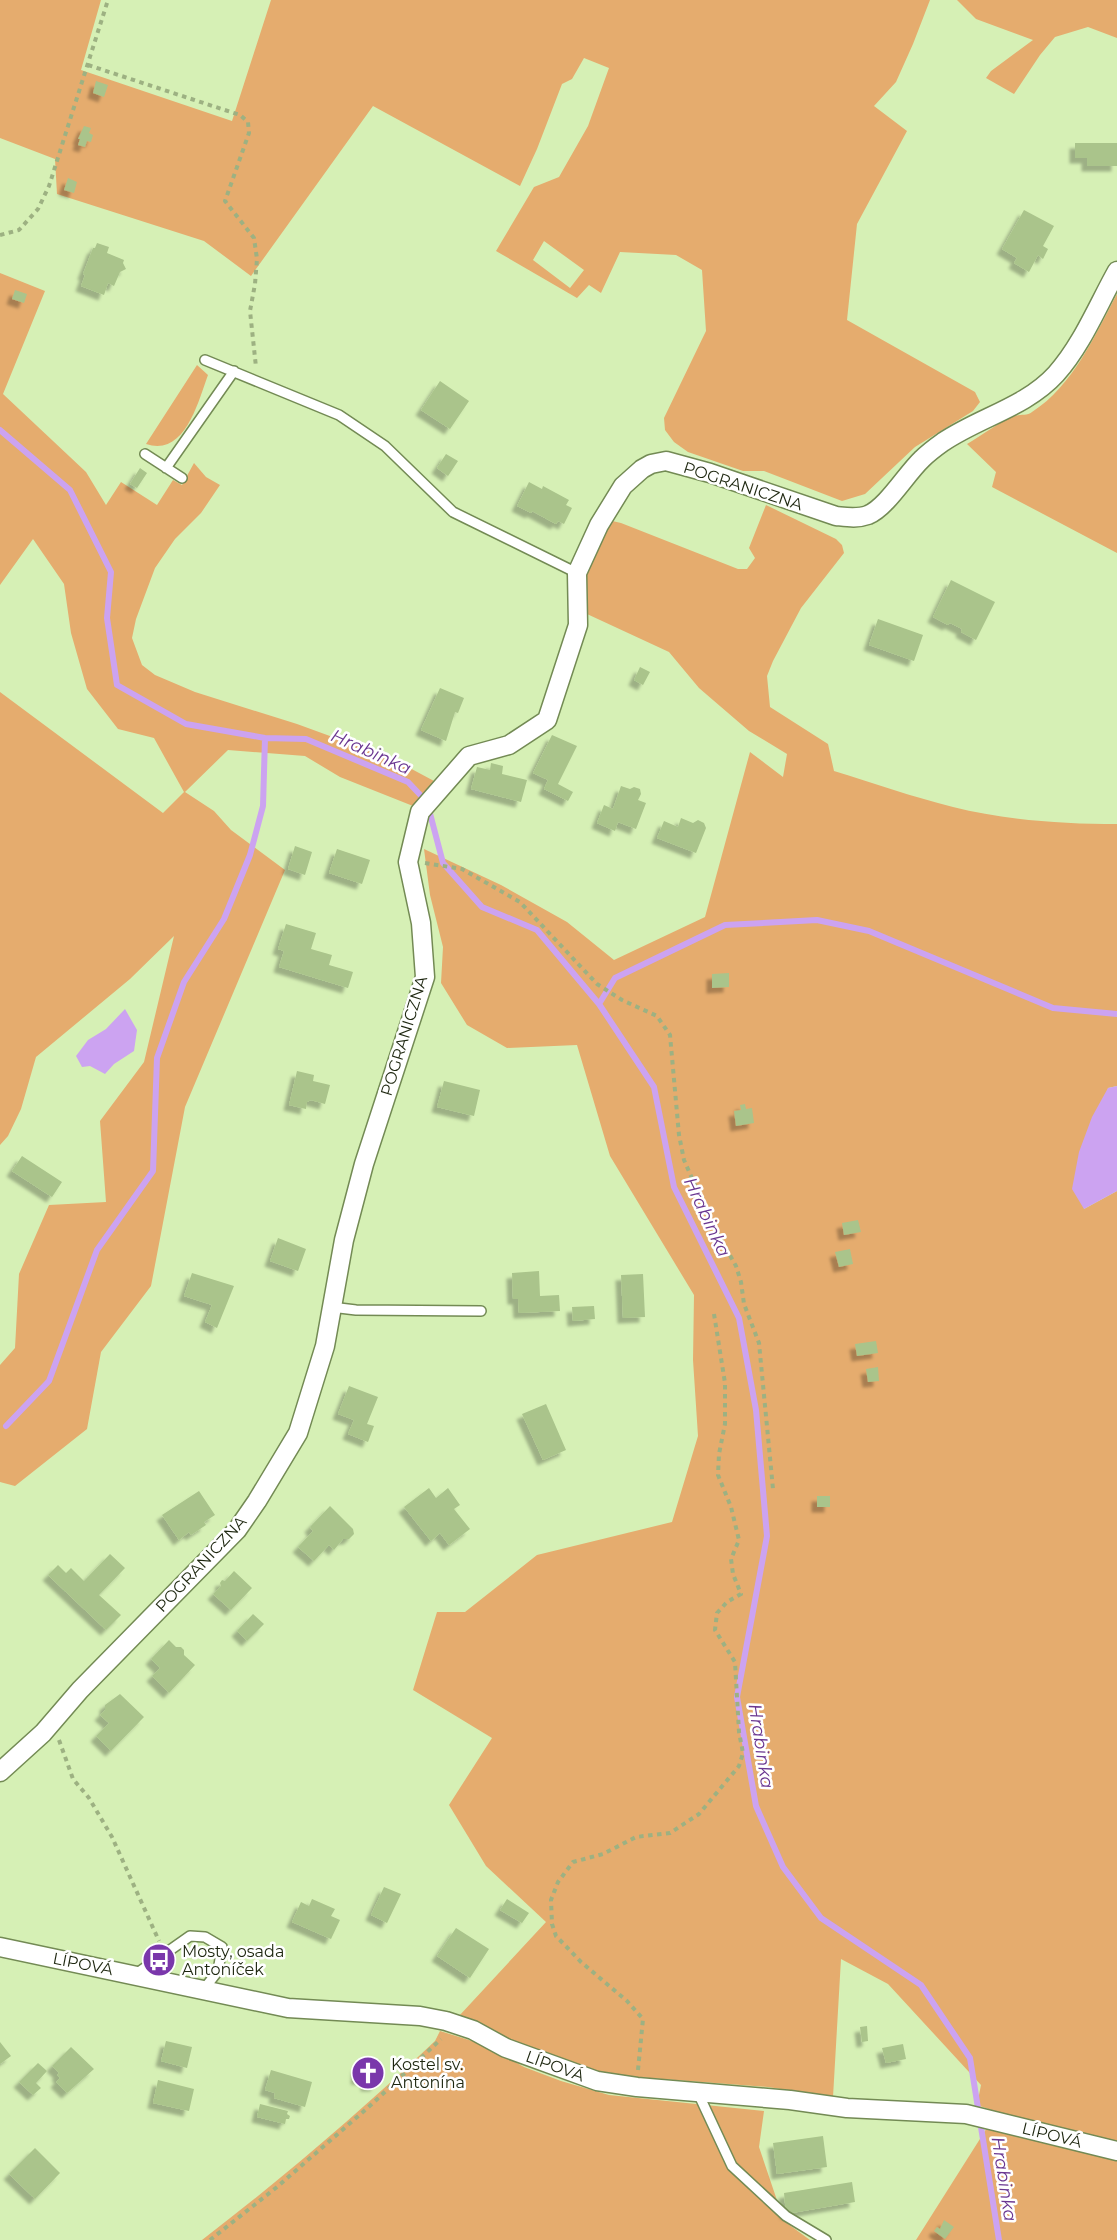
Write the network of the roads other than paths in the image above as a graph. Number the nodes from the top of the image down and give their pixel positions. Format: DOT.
graph roads {
  1 [pos="1117,272"];
  2 [pos="205,360"];
  3 [pos="234,371"];
  4 [pos="145,454"];
  5 [pos="166,468"];
  6 [pos="182,478"];
  7 [pos="577,573"];
  8 [pos="331,1307"];
  9 [pos="481,1311"];
  10 [pos="0,1772"];
  11 [pos="0,1947"];
  12 [pos="136,1974"];
  13 [pos="204,1989"];
  14 [pos="697,2090"];
  15 [pos="1117,2151"];
  16 [pos="826,2240"];
  1 -- 7 [label="street, POGRANICZNA"];
  2 -- 3 [label="lane"];
  3 -- 5 [label="lane"];
  3 -- 7 [label="lane"];
  4 -- 5 [label="lane"];
  5 -- 6 [label="lane"];
  7 -- 8 [label="street, POGRANICZNA"];
  8 -- 9 [label="lane"];
  8 -- 10 [label="street, POGRANICZNA"];
  11 -- 12 [label="street, LÍPOVÁ"];
  12 -- 13 [label="street, LÍPOVÁ"];
  12 -- 13 [label="lane"];
  13 -- 14 [label="street, LÍPOVÁ"];
  14 -- 15 [label="street, LÍPOVÁ"];
  14 -- 16 [label="lane"];
}
